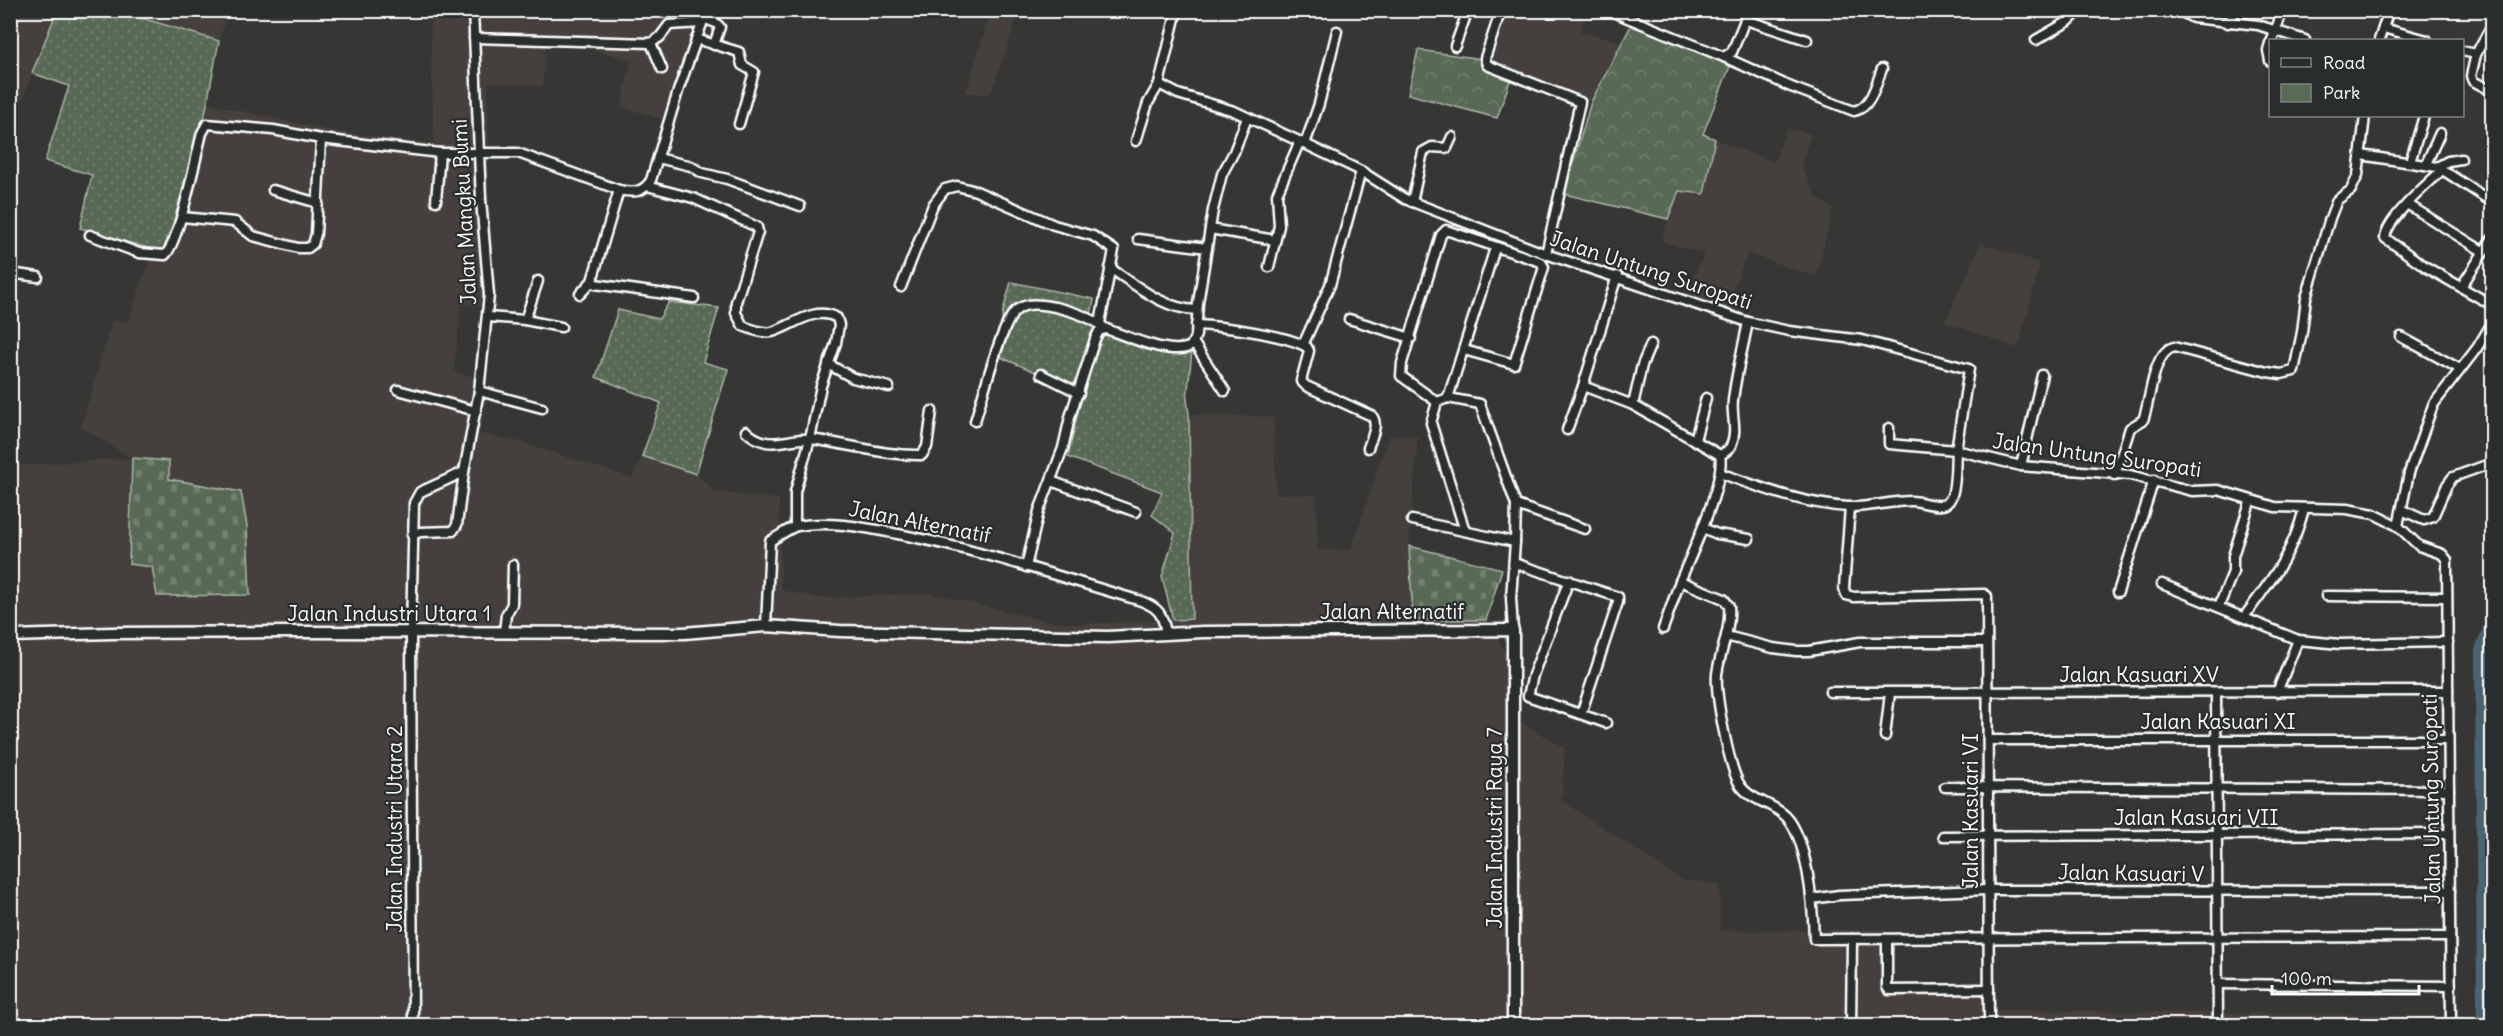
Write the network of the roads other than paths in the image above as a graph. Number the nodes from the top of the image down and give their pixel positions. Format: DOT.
graph roads {
  1 [pos="473,10"];
  2 [pos="1177,10"];
  3 [pos="1468,10"];
  4 [pos="1502,10"];
  5 [pos="1608,10"];
  6 [pos="1749,10"];
  7 [pos="2080,10"];
  8 [pos="2178,10"];
  9 [pos="2236,10"];
  10 [pos="2283,10"];
  11 [pos="2389,10"];
  12 [pos="704,17"];
  13 [pos="1746,20"];
  14 [pos="2228,22"];
  15 [pos="2383,28"];
  16 [pos="2492,30"];
  17 [pos="1337,31"];
  18 [pos="2276,31"];
  19 [pos="474,38"];
  20 [pos="696,39"];
  21 [pos="2272,39"];
  22 [pos="2302,39"];
  23 [pos="2379,39"];
  24 [pos="2423,39"];
  25 [pos="1807,40"];
  26 [pos="2036,40"];
  27 [pos="651,43"];
  28 [pos="714,45"];
  29 [pos="1455,46"];
  30 [pos="2464,51"];
  31 [pos="2476,54"];
  32 [pos="1724,57"];
  33 [pos="662,69"];
  34 [pos="1882,69"];
  35 [pos="1159,84"];
  36 [pos="2493,91"];
  37 [pos="2365,117"];
  38 [pos="2424,117"];
  39 [pos="1247,118"];
  40 [pos="739,124"];
  41 [pos="2440,133"];
  42 [pos="1452,137"];
  43 [pos="321,139"];
  44 [pos="1137,141"];
  45 [pos="1302,143"];
  46 [pos="440,153"];
  47 [pos="478,153"];
  48 [pos="2361,155"];
  49 [pos="658,158"];
  50 [pos="2462,159"];
  51 [pos="2410,162"];
  52 [pos="2426,164"];
  53 [pos="2440,169"];
  54 [pos="1361,171"];
  55 [pos="647,186"];
  56 [pos="273,190"];
  57 [pos="619,190"];
  58 [pos="436,201"];
  59 [pos="1412,202"];
  60 [pos="2493,202"];
  61 [pos="318,203"];
  62 [pos="2407,204"];
  63 [pos="800,206"];
  64 [pos="182,217"];
  65 [pos="1210,229"];
  66 [pos="90,235"];
  67 [pos="1138,239"];
  68 [pos="2493,239"];
  69 [pos="1275,240"];
  70 [pos="1207,248"];
  71 [pos="1495,248"];
  72 [pos="2484,252"];
  73 [pos="1546,254"];
  74 [pos="1269,267"];
  75 [pos="1110,268"];
  76 [pos="10,273"];
  77 [pos="38,276"];
  78 [pos="1617,276"];
  79 [pos="538,281"];
  80 [pos="592,281"];
  81 [pos="901,287"];
  82 [pos="2461,287"];
  83 [pos="580,294"];
  84 [pos="694,298"];
  85 [pos="2493,305"];
  86 [pos="1197,310"];
  87 [pos="488,317"];
  88 [pos="1349,319"];
  89 [pos="525,320"];
  90 [pos="1748,322"];
  91 [pos="2493,323"];
  92 [pos="1196,325"];
  93 [pos="1103,326"];
  94 [pos="561,327"];
  95 [pos="2401,337"];
  96 [pos="1411,338"];
  97 [pos="1193,342"];
  98 [pos="1651,344"];
  99 [pos="1303,345"];
  100 [pos="1464,350"];
  101 [pos="828,364"];
  102 [pos="2460,369"];
  103 [pos="1041,374"];
  104 [pos="2042,375"];
  105 [pos="1583,386"];
  106 [pos="889,387"];
  107 [pos="398,390"];
  108 [pos="479,391"];
  109 [pos="1225,391"];
  110 [pos="1079,393"];
  111 [pos="1449,398"];
  112 [pos="1706,398"];
  113 [pos="1437,402"];
  114 [pos="1633,405"];
  115 [pos="543,408"];
  116 [pos="476,411"];
  117 [pos="932,411"];
  118 [pos="975,421"];
  119 [pos="1889,428"];
  120 [pos="1567,430"];
  121 [pos="746,431"];
  122 [pos="810,438"];
  123 [pos="1695,440"];
  124 [pos="1368,448"];
  125 [pos="1956,450"];
  126 [pos="1720,455"];
  127 [pos="2493,463"];
  128 [pos="2021,466"];
  129 [pos="464,472"];
  130 [pos="1719,473"];
  131 [pos="2115,475"];
  132 [pos="2154,480"];
  133 [pos="1051,481"];
  134 [pos="2250,502"];
  135 [pos="1516,505"];
  136 [pos="1850,507"];
  137 [pos="2304,509"];
  138 [pos="2402,510"];
  139 [pos="1136,512"];
  140 [pos="1412,520"];
  141 [pos="795,526"];
  142 [pos="2398,526"];
  143 [pos="1703,528"];
  144 [pos="1585,529"];
  145 [pos="1465,531"];
  146 [pos="412,536"];
  147 [pos="1749,539"];
  148 [pos="1515,542"];
  149 [pos="1514,562"];
  150 [pos="513,565"];
  151 [pos="1026,567"];
  152 [pos="1569,580"];
  153 [pos="1680,581"];
  154 [pos="2162,584"];
  155 [pos="2118,592"];
  156 [pos="2326,596"];
  157 [pos="2447,597"];
  158 [pos="2219,606"];
  159 [pos="2244,617"];
  160 [pos="766,626"];
  161 [pos="1662,629"];
  162 [pos="1513,630"];
  163 [pos="411,632"];
  164 [pos="504,632"];
  165 [pos="1167,634"];
  166 [pos="10,636"];
  167 [pos="1726,636"];
  168 [pos="2298,640"];
  169 [pos="1987,642"];
  170 [pos="2448,642"];
  171 [pos="2448,691"];
  172 [pos="1987,692"];
  173 [pos="2216,692"];
  174 [pos="2277,692"];
  175 [pos="1830,693"];
  176 [pos="1890,693"];
  177 [pos="1581,714"];
  178 [pos="1606,723"];
  179 [pos="1885,736"];
  180 [pos="2216,739"];
  181 [pos="1988,740"];
  182 [pos="2448,740"];
  183 [pos="1945,787"];
  184 [pos="1988,788"];
  185 [pos="2216,789"];
  186 [pos="2449,790"];
  187 [pos="2449,834"];
  188 [pos="2216,835"];
  189 [pos="1943,836"];
  190 [pos="1988,836"];
  191 [pos="1988,890"];
  192 [pos="2450,891"];
  193 [pos="2217,892"];
  194 [pos="1812,899"];
  195 [pos="2450,937"];
  196 [pos="2217,938"];
  197 [pos="1852,939"];
  198 [pos="1887,940"];
  199 [pos="1989,940"];
  200 [pos="2217,984"];
  201 [pos="2451,986"];
  202 [pos="1989,989"];
  203 [pos="413,1026"];
  204 [pos="1513,1026"];
  205 [pos="1851,1026"];
  206 [pos="1989,1026"];
  207 [pos="2218,1026"];
  208 [pos="2451,1026"];
  1 -- 19 [label="street, Jalan Mangku Bumi"];
  2 -- 35 [label="street"];
  3 -- 29 [label="street"];
  4 -- 73 [label="street"];
  5 -- 32 [label="street"];
  6 -- 13 [label="street"];
  7 -- 26 [label="street"];
  8 -- 14 [label="street"];
  9 -- 14 [label="street"];
  10 -- 18 [label="street"];
  11 -- 15 [label="street"];
  12 -- 20 [label="street"];
  12 -- 27 [label="street"];
  12 -- 28 [label="street"];
  13 -- 25 [label="street"];
  13 -- 32 [label="street"];
  14 -- 18 [label="street"];
  15 -- 23 [label="street"];
  15 -- 24 [label="street"];
  16 -- 31 [label="street"];
  17 -- 45 [label="street"];
  18 -- 21 [label="street"];
  18 -- 22 [label="street"];
  19 -- 27 [label="street"];
  19 -- 47 [label="street, Jalan Mangku Bumi"];
  20 -- 28 [label="street"];
  20 -- 49 [label="street"];
  27 -- 33 [label="street"];
  28 -- 40 [label="street"];
  30 -- 31 [label="street"];
  31 -- 36 [label="street"];
  32 -- 34 [label="street"];
  35 -- 39 [label="street, Jalan Untung Suropati"];
  35 -- 44 [label="street"];
  37 -- 48 [label="street"];
  38 -- 51 [label="street"];
  39 -- 45 [label="street, Jalan Untung Suropati"];
  39 -- 65 [label="street"];
  41 -- 52 [label="street"];
  42 -- 59 [label="street"];
  43 -- 46 [label="street"];
  43 -- 61 [label="street"];
  43 -- 64 [label="street"];
  45 -- 54 [label="street, Jalan Untung Suropati"];
  45 -- 69 [label="street"];
  46 -- 47 [label="street"];
  46 -- 58 [label="street"];
  47 -- 57 [label="street"];
  47 -- 87 [label="street, Jalan Mangku Bumi"];
  48 -- 51 [label="street"];
  48 -- 131 [label="street"];
  49 -- 55 [label="street"];
  49 -- 63 [label="street"];
  50 -- 53 [label="street"];
  51 -- 52 [label="street"];
  52 -- 53 [label="street"];
  53 -- 60 [label="street"];
  53 -- 62 [label="street"];
  54 -- 59 [label="street, Jalan Untung Suropati"];
  54 -- 99 [label="street"];
  55 -- 57 [label="street"];
  55 -- 101 [label="street"];
  56 -- 61 [label="street"];
  57 -- 80 [label="street"];
  59 -- 73 [label="street, Jalan Untung Suropati"];
  61 -- 64 [label="street"];
  62 -- 72 [label="street"];
  62 -- 82 [label="street"];
  64 -- 66 [label="street"];
  65 -- 69 [label="street"];
  65 -- 70 [label="street"];
  67 -- 70 [label="street"];
  68 -- 72 [label="street"];
  69 -- 74 [label="street"];
  70 -- 86 [label="street"];
  71 -- 96 [label="street"];
  71 -- 100 [label="street"];
  71 -- 100 [label="street"];
  72 -- 82 [label="street"];
  73 -- 78 [label="street, Jalan Untung Suropati"];
  75 -- 81 [label="street"];
  75 -- 86 [label="street"];
  75 -- 93 [label="street"];
  76 -- 77 [label="street"];
  78 -- 90 [label="street, Jalan Untung Suropati"];
  78 -- 105 [label="street"];
  79 -- 89 [label="street"];
  80 -- 83 [label="street"];
  80 -- 84 [label="street"];
  82 -- 85 [label="street"];
  86 -- 92 [label="street"];
  87 -- 89 [label="street"];
  87 -- 108 [label="street, Jalan Mangku Bumi"];
  88 -- 96 [label="street"];
  89 -- 94 [label="street"];
  90 -- 125 [label="street, Jalan Untung Suropati"];
  90 -- 126 [label="street"];
  91 -- 102 [label="street"];
  92 -- 97 [label="street"];
  92 -- 99 [label="street"];
  93 -- 97 [label="street"];
  93 -- 110 [label="street"];
  93 -- 118 [label="street"];
  95 -- 102 [label="street"];
  96 -- 113 [label="street"];
  97 -- 109 [label="street"];
  98 -- 114 [label="street"];
  99 -- 124 [label="street"];
  100 -- 111 [label="street"];
  101 -- 106 [label="street"];
  101 -- 122 [label="street"];
  102 -- 138 [label="street"];
  103 -- 110 [label="street"];
  104 -- 128 [label="street"];
  105 -- 114 [label="street"];
  105 -- 120 [label="street"];
  107 -- 116 [label="street"];
  108 -- 115 [label="street"];
  108 -- 116 [label="street, Jalan Mangku Bumi"];
  110 -- 133 [label="street"];
  111 -- 113 [label="street"];
  111 -- 135 [label="street"];
  112 -- 123 [label="street"];
  113 -- 145 [label="street"];
  114 -- 123 [label="street"];
  116 -- 129 [label="street, Jalan Mangku Bumi"];
  117 -- 122 [label="street"];
  119 -- 125 [label="street"];
  121 -- 122 [label="street"];
  122 -- 141 [label="street"];
  123 -- 126 [label="street"];
  125 -- 128 [label="street, Jalan Untung Suropati"];
  125 -- 136 [label="street"];
  126 -- 130 [label="street"];
  127 -- 138 [label="street"];
  128 -- 131 [label="street, Jalan Untung Suropati"];
  129 -- 146 [label="street"];
  129 -- 146 [label="street, Jalan Mangku Bumi"];
  130 -- 136 [label="street"];
  130 -- 143 [label="street"];
  131 -- 132 [label="street, Jalan Untung Suropati"];
  132 -- 134 [label="street, Jalan Untung Suropati"];
  132 -- 155 [label="street"];
  133 -- 139 [label="street"];
  133 -- 151 [label="street"];
  134 -- 137 [label="street, Jalan Untung Suropati"];
  134 -- 158 [label="street"];
  135 -- 144 [label="street"];
  135 -- 148 [label="street"];
  136 -- 169 [label="street, Jalan Kasuari VI"];
  137 -- 142 [label="street, Jalan Untung Suropati"];
  137 -- 159 [label="street"];
  138 -- 142 [label="street"];
  140 -- 145 [label="street"];
  141 -- 151 [label="street, Jalan Alternatif"];
  141 -- 160 [label="street"];
  142 -- 157 [label="street, Jalan Untung Suropati"];
  143 -- 147 [label="street"];
  143 -- 153 [label="street"];
  145 -- 148 [label="street"];
  146 -- 163 [label="street"];
  148 -- 149 [label="street"];
  149 -- 152 [label="street"];
  149 -- 162 [label="street"];
  150 -- 164 [label="street"];
  151 -- 165 [label="street, Jalan Alternatif"];
  152 -- 177 [label="street"];
  152 -- 177 [label="street"];
  153 -- 161 [label="street"];
  153 -- 167 [label="street"];
  154 -- 158 [label="street"];
  156 -- 157 [label="street"];
  157 -- 170 [label="street, Jalan Untung Suropati"];
  158 -- 159 [label="street"];
  159 -- 168 [label="street"];
  160 -- 164 [label="street, Jalan Industri Utara 1"];
  160 -- 165 [label="street, Jalan Alternatif"];
  162 -- 165 [label="street, Jalan Alternatif"];
  162 -- 204 [label="street, Jalan Industri Raya 7"];
  163 -- 164 [label="street, Jalan Industri Utara 1"];
  163 -- 166 [label="street, Jalan Industri Utara 1"];
  163 -- 203 [label="street, Jalan Industri Utara 2"];
  167 -- 169 [label="street"];
  167 -- 194 [label="street"];
  168 -- 170 [label="street"];
  168 -- 174 [label="street"];
  169 -- 172 [label="street, Jalan Kasuari VI"];
  170 -- 171 [label="street, Jalan Untung Suropati"];
  171 -- 174 [label="street, Jalan Kasuari XV"];
  171 -- 182 [label="street, Jalan Untung Suropati"];
  172 -- 173 [label="street, Jalan Kasuari XV"];
  172 -- 176 [label="street, Jalan Kasuari XV"];
  172 -- 181 [label="street, Jalan Kasuari VI"];
  173 -- 174 [label="street, Jalan Kasuari XV"];
  173 -- 180 [label="street"];
  175 -- 176 [label="street, Jalan Kasuari XV"];
  176 -- 179 [label="street"];
  177 -- 178 [label="street"];
  180 -- 181 [label="street, Jalan Kasuari XI"];
  180 -- 182 [label="street, Jalan Kasuari XI"];
  180 -- 185 [label="street"];
  181 -- 184 [label="street, Jalan Kasuari VI"];
  182 -- 186 [label="street, Jalan Untung Suropati"];
  183 -- 184 [label="street"];
  184 -- 185 [label="street"];
  184 -- 190 [label="street, Jalan Kasuari VI"];
  185 -- 186 [label="street"];
  185 -- 188 [label="street"];
  186 -- 187 [label="street, Jalan Untung Suropati"];
  187 -- 188 [label="street, Jalan Kasuari VII"];
  187 -- 192 [label="street, Jalan Untung Suropati"];
  188 -- 190 [label="street, Jalan Kasuari VII"];
  188 -- 193 [label="street"];
  189 -- 190 [label="street, Jalan Kasuari VII"];
  190 -- 191 [label="street, Jalan Kasuari VI"];
  191 -- 193 [label="street, Jalan Kasuari V"];
  191 -- 194 [label="street, Jalan Kasuari V"];
  191 -- 199 [label="street, Jalan Kasuari VI"];
  192 -- 193 [label="street, Jalan Kasuari V"];
  192 -- 195 [label="street, Jalan Untung Suropati"];
  193 -- 196 [label="street"];
  194 -- 197 [label="street"];
  195 -- 196 [label="street"];
  195 -- 201 [label="street, Jalan Untung Suropati"];
  196 -- 199 [label="street"];
  196 -- 200 [label="street"];
  197 -- 198 [label="street"];
  197 -- 205 [label="street"];
  198 -- 199 [label="street"];
  198 -- 202 [label="street"];
  199 -- 202 [label="street, Jalan Kasuari VI"];
  200 -- 201 [label="street"];
  200 -- 207 [label="street"];
  201 -- 208 [label="street, Jalan Untung Suropati"];
  202 -- 206 [label="street, Jalan Kasuari VI"];
}
